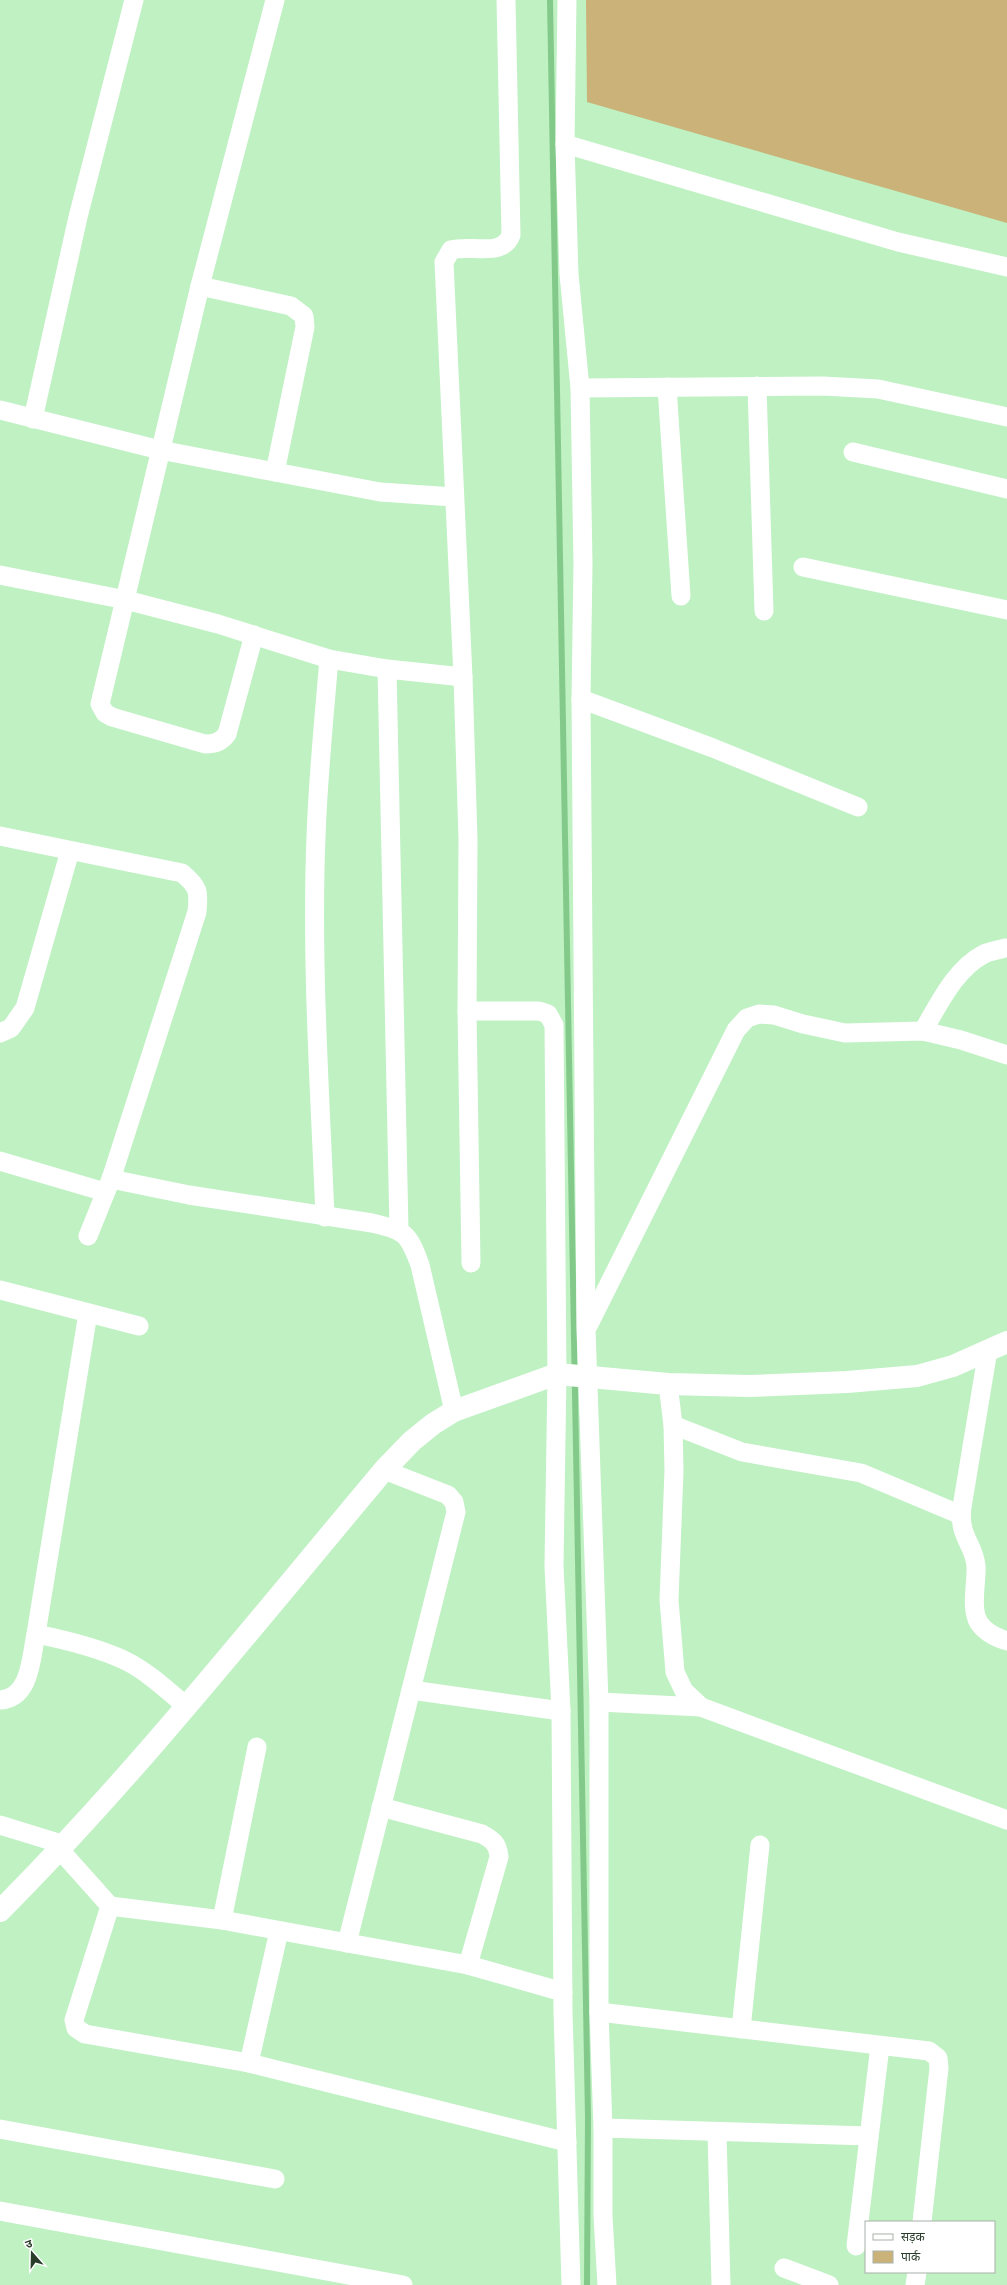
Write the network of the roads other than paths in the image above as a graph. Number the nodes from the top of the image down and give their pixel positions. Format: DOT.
graph roads {
  1 [pos="134,0"];
  2 [pos="275,0"];
  3 [pos="506,0"];
  4 [pos="567,0"];
  5 [pos="565,144"];
  6 [pos="1007,267"];
  7 [pos="200,286"];
  8 [pos="757,386"];
  9 [pos="667,387"];
  10 [pos="580,388"];
  11 [pos="0,410"];
  12 [pos="1007,417"];
  13 [pos="33,420"];
  14 [pos="160,450"];
  15 [pos="853,452"];
  16 [pos="275,472"];
  17 [pos="1007,489"];
  18 [pos="454,497"];
  19 [pos="803,566"];
  20 [pos="0,575"];
  21 [pos="681,596"];
  22 [pos="126,600"];
  23 [pos="1007,610"];
  24 [pos="764,611"];
  25 [pos="254,635"];
  26 [pos="329,659"];
  27 [pos="387,669"];
  28 [pos="463,677"];
  29 [pos="581,699"];
  30 [pos="858,807"];
  31 [pos="0,836"];
  32 [pos="70,851"];
  33 [pos="1005,948"];
  34 [pos="468,1011"];
  35 [pos="923,1031"];
  36 [pos="0,1033"];
  37 [pos="1007,1055"];
  38 [pos="0,1161"];
  39 [pos="108,1185"];
  40 [pos="325,1217"];
  41 [pos="399,1229"];
  42 [pos="88,1236"];
  43 [pos="471,1263"];
  44 [pos="0,1290"];
  45 [pos="88,1313"];
  46 [pos="139,1326"];
  47 [pos="586,1329"];
  48 [pos="998,1346"];
  49 [pos="573,1375"];
  50 [pos="668,1384"];
  51 [pos="454,1412"];
  52 [pos="673,1425"];
  53 [pos="384,1470"];
  54 [pos="961,1515"];
  55 [pos="36,1634"];
  56 [pos="1007,1641"];
  57 [pos="411,1690"];
  58 [pos="0,1700"];
  59 [pos="599,1702"];
  60 [pos="186,1706"];
  61 [pos="701,1707"];
  62 [pos="561,1711"];
  63 [pos="257,1746"];
  64 [pos="381,1807"];
  65 [pos="1007,1820"];
  66 [pos="0,1825"];
  67 [pos="760,1845"];
  68 [pos="63,1848"];
  69 [pos="110,1906"];
  70 [pos="0,1911"];
  71 [pos="222,1920"];
  72 [pos="279,1931"];
  73 [pos="347,1943"];
  74 [pos="468,1965"];
  75 [pos="562,1992"];
  76 [pos="599,2012"];
  77 [pos="741,2029"];
  78 [pos="880,2046"];
  79 [pos="249,2063"];
  80 [pos="603,2128"];
  81 [pos="0,2129"];
  82 [pos="717,2132"];
  83 [pos="869,2136"];
  84 [pos="567,2142"];
  85 [pos="275,2179"];
  86 [pos="0,2211"];
  87 [pos="922,2221"];
  88 [pos="856,2246"];
  89 [pos="784,2268"];
  90 [pos="917,2273"];
  91 [pos="403,2285"];
  92 [pos="570,2285"];
  93 [pos="608,2285"];
  94 [pos="721,2285"];
  95 [pos="829,2285"];
  96 [pos="915,2285"];
  1 -- 13 [label="street"];
  2 -- 7 [label="street"];
  3 -- 18 [label="street"];
  4 -- 5 [label="street"];
  5 -- 6 [label="street"];
  5 -- 10 [label="street"];
  7 -- 14 [label="street"];
  7 -- 16 [label="street"];
  8 -- 9 [label="street"];
  8 -- 12 [label="street"];
  8 -- 24 [label="street"];
  9 -- 10 [label="street"];
  9 -- 21 [label="street"];
  10 -- 29 [label="street"];
  11 -- 13 [label="street"];
  13 -- 14 [label="street"];
  14 -- 16 [label="street"];
  14 -- 22 [label="street"];
  15 -- 17 [label="street"];
  16 -- 18 [label="street"];
  18 -- 28 [label="street"];
  19 -- 23 [label="street"];
  20 -- 22 [label="street"];
  22 -- 25 [label="street"];
  22 -- 25 [label="street"];
  25 -- 26 [label="street"];
  26 -- 27 [label="street"];
  26 -- 40 [label="street"];
  27 -- 28 [label="street"];
  27 -- 41 [label="street"];
  28 -- 34 [label="street"];
  29 -- 30 [label="street"];
  29 -- 47 [label="street"];
  31 -- 32 [label="street"];
  32 -- 36 [label="street"];
  32 -- 39 [label="street"];
  33 -- 35 [label="street"];
  34 -- 43 [label="street"];
  34 -- 49 [label="street"];
  35 -- 37 [label="street"];
  35 -- 47 [label="street"];
  38 -- 39 [label="street"];
  39 -- 40 [label="street"];
  39 -- 42 [label="street"];
  40 -- 41 [label="street"];
  41 -- 51 [label="street"];
  44 -- 45 [label="street"];
  45 -- 46 [label="street"];
  45 -- 55 [label="street"];
  47 -- 49 [label="street"];
  48 -- 50 [label="street"];
  48 -- 54 [label="street"];
  49 -- 50 [label="street"];
  49 -- 51 [label="street"];
  49 -- 59 [label="street"];
  49 -- 62 [label="street"];
  50 -- 52 [label="street"];
  51 -- 53 [label="street"];
  52 -- 54 [label="street"];
  52 -- 61 [label="street"];
  53 -- 57 [label="street"];
  53 -- 60 [label="street"];
  54 -- 56 [label="street"];
  55 -- 58 [label="street"];
  55 -- 60 [label="street"];
  57 -- 62 [label="street"];
  57 -- 64 [label="street"];
  59 -- 61 [label="street"];
  59 -- 76 [label="street"];
  60 -- 68 [label="street"];
  61 -- 65 [label="street"];
  62 -- 75 [label="street"];
  63 -- 71 [label="street"];
  64 -- 73 [label="street"];
  64 -- 74 [label="street"];
  66 -- 68 [label="street"];
  67 -- 77 [label="street"];
  68 -- 69 [label="street"];
  68 -- 70 [label="street"];
  69 -- 71 [label="street"];
  69 -- 79 [label="street"];
  71 -- 72 [label="street"];
  72 -- 73 [label="street"];
  72 -- 79 [label="street"];
  73 -- 74 [label="street"];
  74 -- 75 [label="street"];
  75 -- 84 [label="street"];
  76 -- 77 [label="street"];
  76 -- 80 [label="street"];
  77 -- 78 [label="street"];
  78 -- 83 [label="street"];
  78 -- 87 [label="street"];
  79 -- 84 [label="street"];
  80 -- 82 [label="street"];
  80 -- 93 [label="street"];
  81 -- 85 [label="street"];
  82 -- 83 [label="street"];
  82 -- 94 [label="street"];
  83 -- 88 [label="street"];
  84 -- 92 [label="street"];
  86 -- 91 [label="street"];
  89 -- 95 [label="street"];
  90 -- 96 [label="street"];
}
